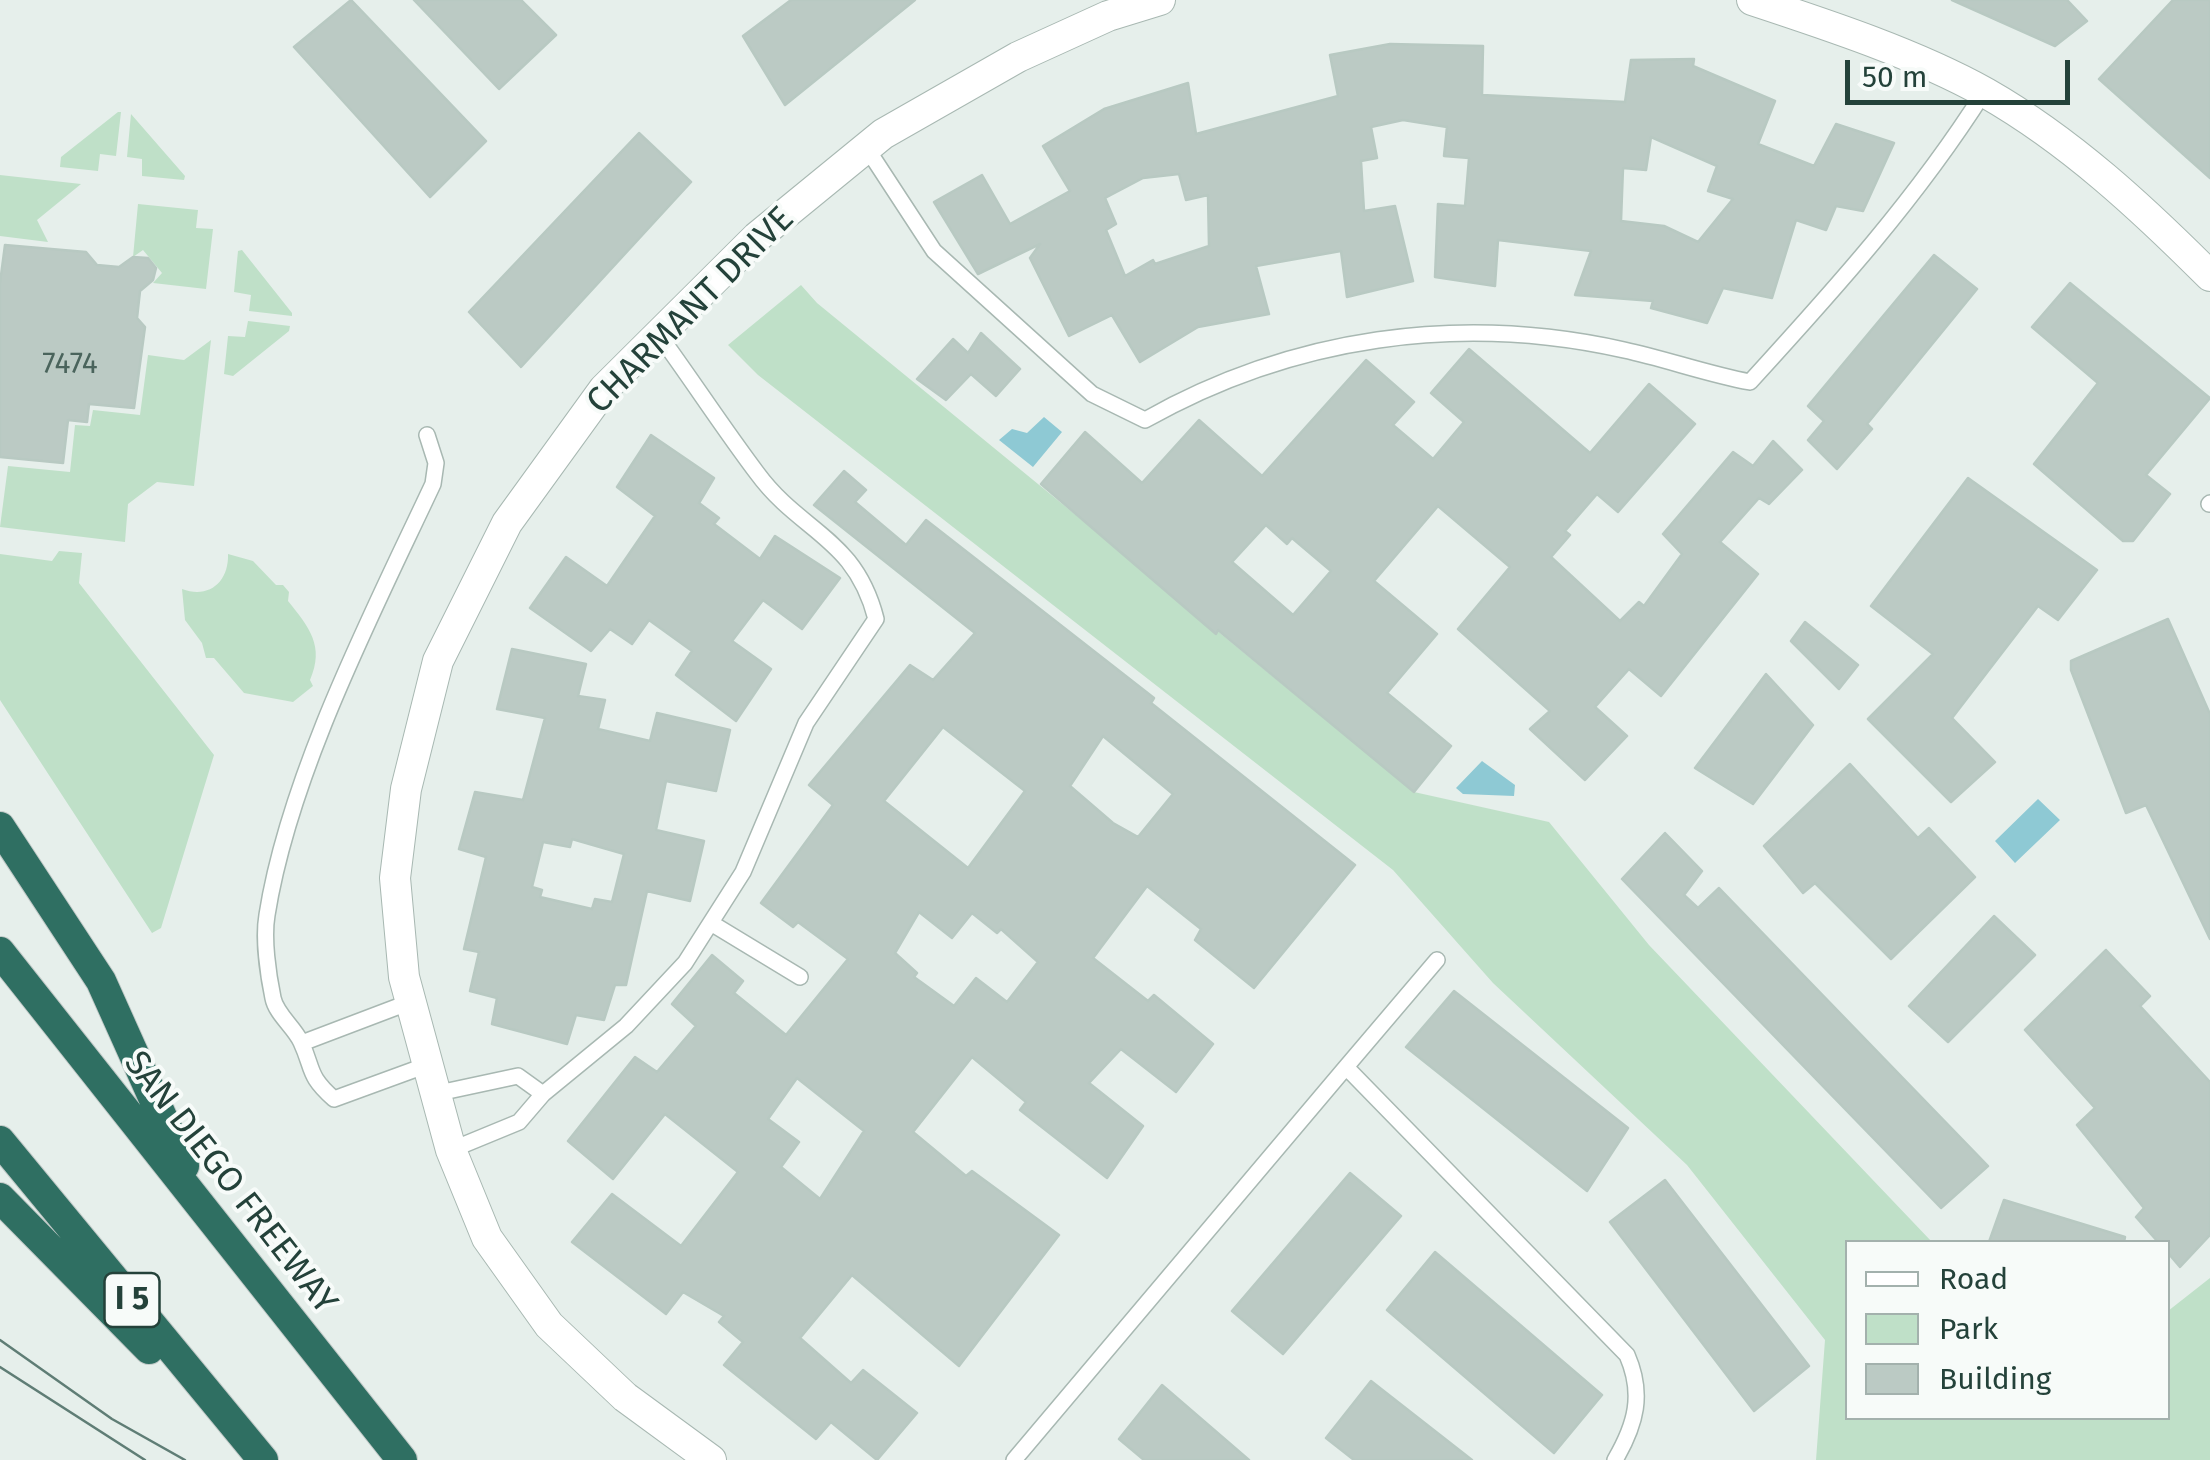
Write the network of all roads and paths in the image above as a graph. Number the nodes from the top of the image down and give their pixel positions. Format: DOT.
graph roads {
  1 [pos="1160,0"];
  2 [pos="1752,0"];
  3 [pos="1984,92"];
  4 [pos="866,148"];
  5 [pos="2210,276"];
  6 [pos="658,334"];
  7 [pos="427,435"];
  8 [pos="0,827"];
  9 [pos="710,923"];
  10 [pos="0,952"];
  11 [pos="1437,960"];
  12 [pos="800,977"];
  13 [pos="410,1002"];
  14 [pos="302,1043"];
  15 [pos="1346,1067"];
  16 [pos="430,1080"];
  17 [pos="543,1094"];
  18 [pos="0,1141"];
  19 [pos="452,1150"];
  20 [pos="0,1198"];
  21 [pos="203,1210"];
  22 [pos="260,1460"];
  23 [pos="402,1460"];
  24 [pos="711,1460"];
  25 [pos="1014,1460"];
  26 [pos="1615,1460"];
  1 -- 4 [label="street, CHARMANT DRIVE"];
  2 -- 3 [label="street"];
  3 -- 4 [label="lane"];
  3 -- 5 [label="street"];
  4 -- 6 [label="street, CHARMANT DRIVE"];
  6 -- 9 [label="lane"];
  6 -- 13 [label="street, CHARMANT DRIVE"];
  7 -- 14 [label="lane"];
  8 -- 21 [label="highway"];
  9 -- 12 [label="lane"];
  9 -- 17 [label="lane"];
  10 -- 21 [label="highway, SAN DIEGO FREEWAY"];
  11 -- 15 [label="lane"];
  13 -- 14 [label="lane"];
  13 -- 16 [label="street, CHARMANT DRIVE"];
  14 -- 16 [label="lane"];
  15 -- 25 [label="lane"];
  15 -- 26 [label="lane"];
  16 -- 17 [label="lane"];
  16 -- 19 [label="street, CHARMANT DRIVE"];
  17 -- 19 [label="lane"];
  18 -- 22 [label="highway, I 5"];
  19 -- 24 [label="street, CHARMANT DRIVE"];
  20 -- 22 [label="highway"];
  21 -- 23 [label="highway, SAN DIEGO FREEWAY"];
}
